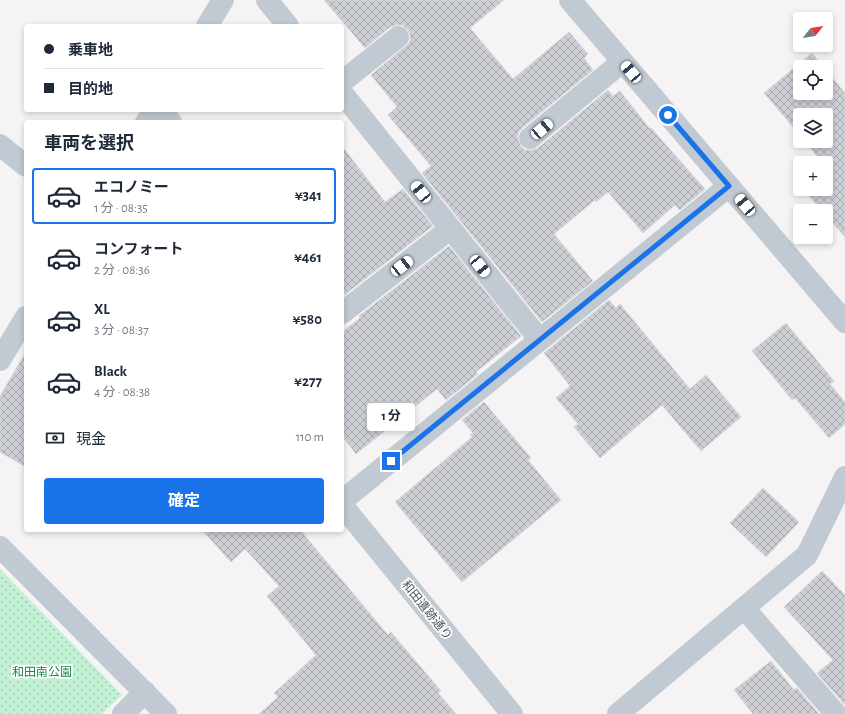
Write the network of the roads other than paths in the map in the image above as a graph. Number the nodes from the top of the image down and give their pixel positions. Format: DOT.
graph roads {
  1 [pos="223,0"];
  2 [pos="267,0"];
  3 [pos="570,0"];
  4 [pos="208,24"];
  5 [pos="286,24"];
  6 [pos="398,37"];
  7 [pos="622,62"];
  8 [pos="344,80"];
  9 [pos="344,96"];
  10 [pos="163,112"];
  11 [pos="169,120"];
  12 [pos="530,138"];
  13 [pos="0,145"];
  14 [pos="24,164"];
  15 [pos="729,186"];
  16 [pos="450,229"];
  17 [pos="344,311"];
  18 [pos="24,320"];
  19 [pos="845,322"];
  20 [pos="540,340"];
  21 [pos="0,360"];
  22 [pos="845,477"];
  23 [pos="344,499"];
  24 [pos="344,508"];
  25 [pos="0,547"];
  26 [pos="744,608"];
  27 [pos="145,692"];
  28 [pos="123,714"];
  29 [pos="166,714"];
  30 [pos="512,714"];
  31 [pos="618,714"];
  32 [pos="836,714"];
  1 -- 4 [label="street"];
  2 -- 5 [label="street"];
  3 -- 7 [label="street"];
  6 -- 8 [label="street"];
  7 -- 12 [label="street"];
  7 -- 15 [label="street"];
  9 -- 16 [label="street"];
  10 -- 11 [label="street"];
  13 -- 14 [label="street"];
  15 -- 19 [label="street"];
  15 -- 20 [label="street"];
  16 -- 17 [label="street"];
  16 -- 20 [label="street"];
  18 -- 21 [label="street"];
  20 -- 23 [label="street"];
  22 -- 26 [label="street"];
  24 -- 30 [label="street, 和田遺跡通り"];
  25 -- 27 [label="street"];
  26 -- 31 [label="street"];
  26 -- 32 [label="street"];
  27 -- 28 [label="street"];
  27 -- 29 [label="street"];
}
